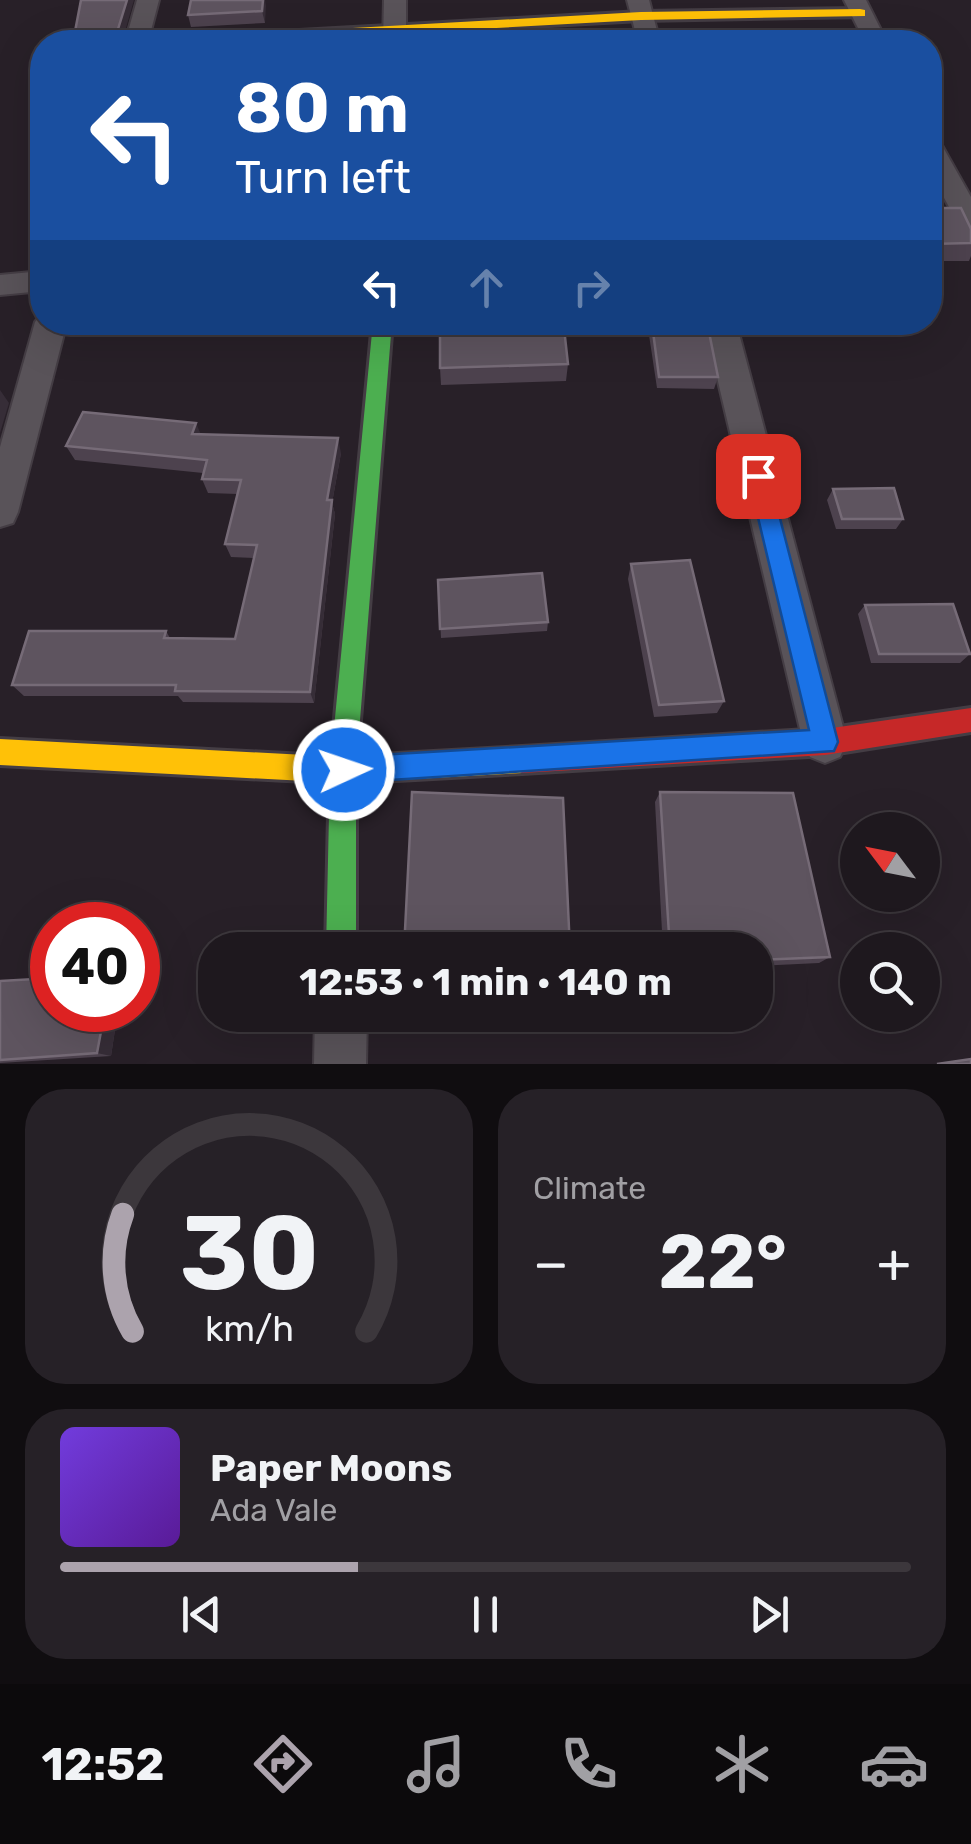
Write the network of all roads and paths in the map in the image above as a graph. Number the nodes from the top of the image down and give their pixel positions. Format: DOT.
graph roads {
  1 [pos="148,0"];
  2 [pos="395,0"];
  3 [pos="858,6"];
  4 [pos="639,8"];
  5 [pos="140,30"];
  6 [pos="395,30"];
  7 [pos="447,30"];
  8 [pos="870,30"];
  9 [pos="942,169"];
  10 [pos="971,224"];
  11 [pos="30,282"];
  12 [pos="0,285"];
  13 [pos="48,335"];
  14 [pos="382,335"];
  15 [pos="723,335"];
  16 [pos="0,512"];
  17 [pos="971,720"];
  18 [pos="825,742"];
  19 [pos="0,752"];
  20 [pos="344,770"];
  21 [pos="342,932"];
  22 [pos="341,1032"];
  23 [pos="340,1064"];
  1 -- 5 [label="street"];
  2 -- 6 [label="street"];
  3 -- 4 [label="street"];
  3 -- 8 [label="street"];
  4 -- 7 [label="street"];
  9 -- 10 [label="street"];
  11 -- 12 [label="street"];
  13 -- 16 [label="street"];
  14 -- 20 [label="street"];
  15 -- 18 [label="street"];
  17 -- 18 [label="street"];
  18 -- 20 [label="street"];
  19 -- 20 [label="street"];
  20 -- 21 [label="street"];
  22 -- 23 [label="street"];
}
